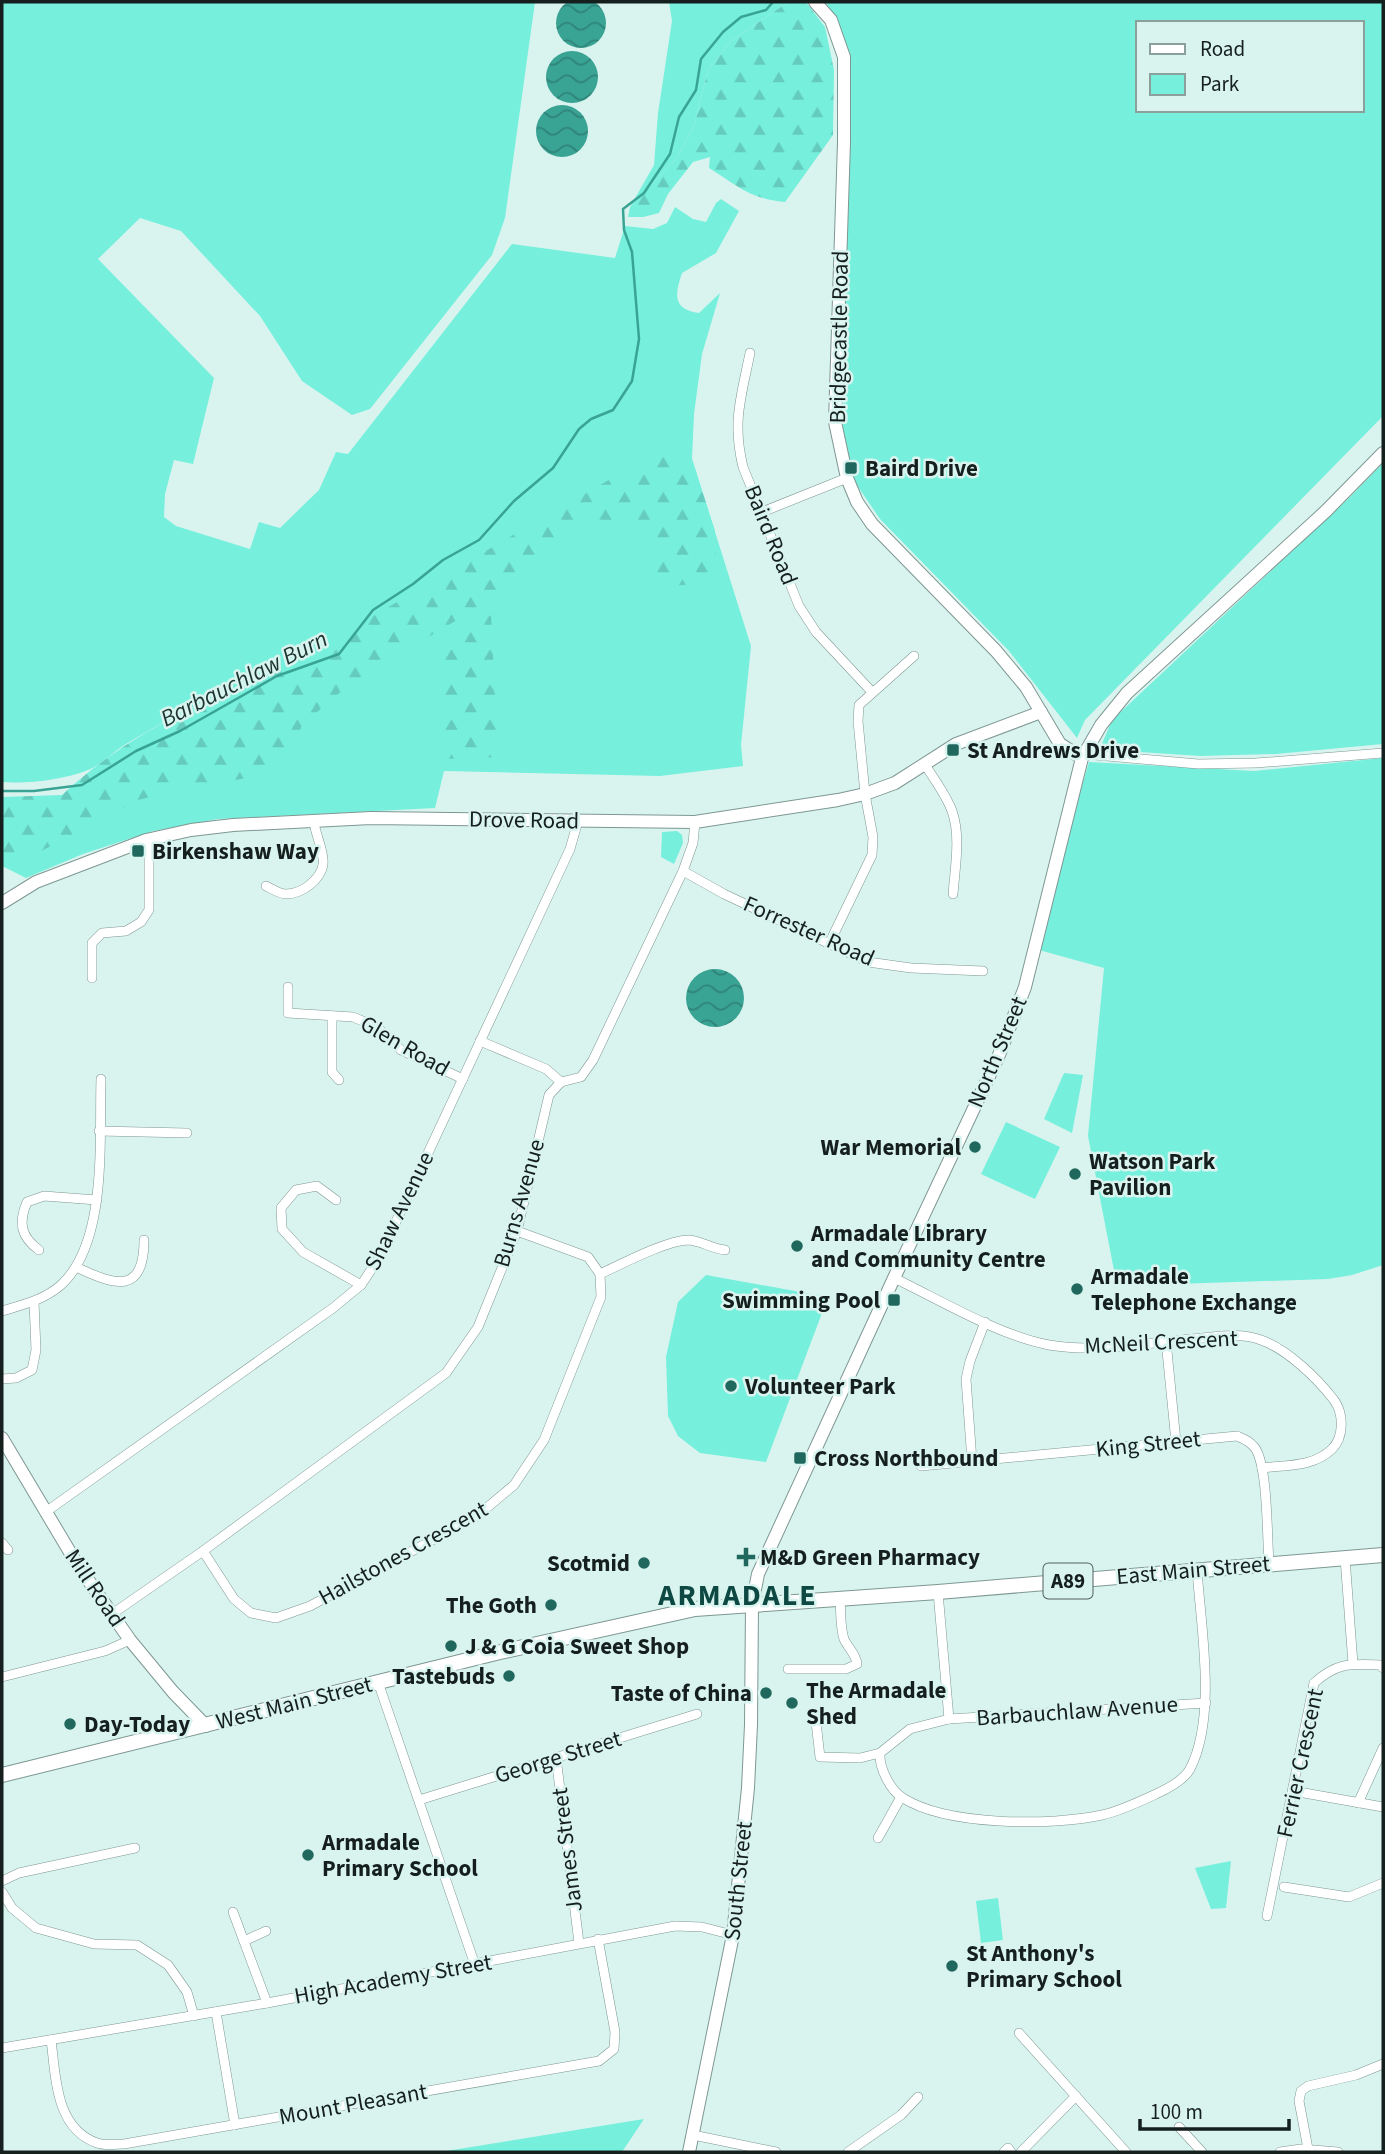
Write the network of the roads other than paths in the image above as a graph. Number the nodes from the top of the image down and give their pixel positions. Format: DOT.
graph roads {
  1 [pos="815,2"];
  2 [pos="750,353"];
  3 [pos="1383,453"];
  4 [pos="847,478"];
  5 [pos="762,512"];
  6 [pos="914,656"];
  7 [pos="872,692"];
  8 [pos="1041,712"];
  9 [pos="1383,753"];
  10 [pos="1084,756"];
  11 [pos="924,763"];
  12 [pos="865,794"];
  13 [pos="314,821"];
  14 [pos="578,821"];
  15 [pos="695,822"];
  16 [pos="146,840"];
  17 [pos="683,871"];
  18 [pos="266,886"];
  19 [pos="953,894"];
  20 [pos="2,903"];
  21 [pos="829,944"];
  22 [pos="983,971"];
  23 [pos="92,978"];
  24 [pos="288,987"];
  25 [pos="332,1016"];
  26 [pos="480,1041"];
  27 [pos="101,1079"];
  28 [pos="463,1079"];
  29 [pos="339,1080"];
  30 [pos="561,1082"];
  31 [pos="99,1131"];
  32 [pos="187,1133"];
  33 [pos="97,1200"];
  34 [pos="336,1200"];
  35 [pos="517,1231"];
  36 [pos="144,1240"];
  37 [pos="39,1250"];
  38 [pos="725,1250"];
  39 [pos="76,1267"];
  40 [pos="600,1274"];
  41 [pos="894,1278"];
  42 [pos="361,1285"];
  43 [pos="34,1302"];
  44 [pos="2,1311"];
  45 [pos="985,1322"];
  46 [pos="1166,1341"];
  47 [pos="2,1379"];
  48 [pos="3,1442"];
  49 [pos="1176,1442"];
  50 [pos="972,1461"];
  51 [pos="921,1466"];
  52 [pos="1262,1468"];
  53 [pos="47,1511"];
  54 [pos="202,1551"];
  55 [pos="1383,1555"];
  56 [pos="1345,1558"];
  57 [pos="1269,1563"];
  58 [pos="1197,1570"];
  59 [pos="938,1592"];
  60 [pos="840,1599"];
  61 [pos="752,1605"];
  62 [pos="112,1614"];
  63 [pos="130,1640"];
  64 [pos="1353,1664"];
  65 [pos="1383,1668"];
  66 [pos="788,1670"];
  67 [pos="2,1677"];
  68 [pos="378,1682"];
  69 [pos="1206,1703"];
  70 [pos="697,1714"];
  71 [pos="949,1719"];
  72 [pos="816,1722"];
  73 [pos="205,1726"];
  74 [pos="1383,1748"];
  75 [pos="880,1753"];
  76 [pos="556,1757"];
  77 [pos="2,1775"];
  78 [pos="1293,1791"];
  79 [pos="901,1797"];
  80 [pos="419,1800"];
  81 [pos="1358,1803"];
  82 [pos="1383,1807"];
  83 [pos="878,1838"];
  84 [pos="135,1848"];
  85 [pos="2,1881"];
  86 [pos="1383,1884"];
  87 [pos="1284,1887"];
  88 [pos="2,1892"];
  89 [pos="233,1912"];
  90 [pos="1267,1916"];
  91 [pos="266,1931"];
  92 [pos="733,1935"];
  93 [pos="598,1939"];
  94 [pos="243,1941"];
  95 [pos="579,1943"];
  96 [pos="475,1965"];
  97 [pos="267,2003"];
  98 [pos="216,2012"];
  99 [pos="194,2015"];
  100 [pos="1019,2033"];
  101 [pos="51,2040"];
  102 [pos="2,2048"];
  103 [pos="1383,2064"];
  104 [pos="1076,2096"];
  105 [pos="918,2097"];
  106 [pos="235,2125"];
  107 [pos="1180,2127"];
  108 [pos="693,2135"];
  109 [pos="1308,2149"];
  110 [pos="689,2152"];
  111 [pos="776,2152"];
  112 [pos="848,2152"];
  113 [pos="1003,2152"];
  114 [pos="1011,2152"];
  115 [pos="1021,2152"];
  116 [pos="1126,2152"];
  117 [pos="1202,2152"];
  118 [pos="1280,2152"];
  119 [pos="1338,2152"];
  1 -- 4 [label="street, Bridgecastle Road"];
  2 -- 5 [label="street, Baird Road"];
  3 -- 10 [label="street, North Street"];
  4 -- 5 [label="street"];
  4 -- 8 [label="street, Bridgecastle Road"];
  5 -- 7 [label="street, Baird Road"];
  6 -- 7 [label="street"];
  7 -- 12 [label="street"];
  8 -- 10 [label="street, Bridgecastle Road"];
  8 -- 11 [label="street, Drove Road"];
  9 -- 10 [label="street"];
  10 -- 41 [label="street, North Street"];
  11 -- 12 [label="street, Drove Road"];
  11 -- 19 [label="street"];
  12 -- 15 [label="street, Drove Road"];
  12 -- 21 [label="street"];
  13 -- 14 [label="street, Drove Road"];
  13 -- 16 [label="street, Drove Road"];
  13 -- 18 [label="street"];
  14 -- 15 [label="street, Drove Road"];
  14 -- 26 [label="street, Shaw Avenue"];
  15 -- 17 [label="street"];
  16 -- 20 [label="street, Drove Road"];
  16 -- 23 [label="street"];
  17 -- 21 [label="street, Forrester Road"];
  17 -- 30 [label="street"];
  21 -- 22 [label="street, Forrester Road"];
  24 -- 25 [label="street, Glen Road"];
  25 -- 28 [label="street, Glen Road"];
  25 -- 29 [label="street"];
  26 -- 28 [label="street, Shaw Avenue"];
  26 -- 30 [label="street"];
  27 -- 31 [label="street"];
  28 -- 42 [label="street, Shaw Avenue"];
  30 -- 35 [label="street, Burns Avenue"];
  31 -- 32 [label="street"];
  31 -- 33 [label="street"];
  33 -- 37 [label="street"];
  33 -- 39 [label="street"];
  34 -- 42 [label="street"];
  35 -- 40 [label="street"];
  35 -- 54 [label="street, Burns Avenue"];
  36 -- 39 [label="street"];
  38 -- 40 [label="street"];
  39 -- 43 [label="street"];
  40 -- 54 [label="street, Hailstones Crescent"];
  41 -- 45 [label="street, McNeil Crescent"];
  41 -- 61 [label="street, North Street"];
  42 -- 53 [label="street, Shaw Avenue"];
  43 -- 44 [label="street"];
  43 -- 47 [label="street"];
  45 -- 46 [label="street, McNeil Crescent"];
  45 -- 50 [label="street"];
  46 -- 49 [label="street"];
  46 -- 52 [label="street, McNeil Crescent"];
  48 -- 53 [label="street, Mill Road"];
  49 -- 50 [label="street, King Street"];
  49 -- 52 [label="street, King Street"];
  50 -- 51 [label="street, King Street"];
  52 -- 57 [label="street, King Street"];
  53 -- 62 [label="street, Mill Road"];
  54 -- 62 [label="street, Burns Avenue"];
  55 -- 56 [label="main road, East Main Street / A89"];
  56 -- 57 [label="main road, East Main Street / A89"];
  56 -- 64 [label="street"];
  57 -- 58 [label="main road, East Main Street / A89"];
  58 -- 59 [label="main road, East Main Street / A89"];
  58 -- 69 [label="street"];
  59 -- 60 [label="main road, East Main Street / A89"];
  59 -- 71 [label="street, Barbauchlaw Avenue"];
  60 -- 61 [label="main road, East Main Street / A89"];
  60 -- 66 [label="street"];
  61 -- 68 [label="main road, West Main Street / A89"];
  61 -- 92 [label="street, South Street"];
  62 -- 63 [label="street, Mill Road"];
  63 -- 67 [label="street"];
  63 -- 73 [label="street, Mill Road"];
  64 -- 65 [label="street, Ferrier Crescent"];
  64 -- 78 [label="street, Ferrier Crescent"];
  68 -- 73 [label="main road, West Main Street / A89"];
  68 -- 80 [label="street"];
  69 -- 71 [label="street, Barbauchlaw Avenue"];
  69 -- 79 [label="street"];
  70 -- 76 [label="street, George Street"];
  71 -- 75 [label="street"];
  72 -- 75 [label="street"];
  73 -- 77 [label="main road, West Main Street / A89"];
  74 -- 81 [label="street"];
  75 -- 79 [label="street"];
  76 -- 80 [label="street, George Street"];
  76 -- 95 [label="street, James Street"];
  78 -- 81 [label="street"];
  78 -- 90 [label="street, Ferrier Crescent"];
  79 -- 83 [label="street"];
  80 -- 96 [label="street"];
  81 -- 82 [label="street"];
  84 -- 85 [label="street"];
  86 -- 87 [label="street"];
  88 -- 99 [label="street"];
  89 -- 94 [label="street"];
  91 -- 94 [label="street"];
  92 -- 93 [label="street, High Academy Street"];
  92 -- 108 [label="street, South Street"];
  93 -- 95 [label="street, High Academy Street"];
  93 -- 106 [label="street, Mount Pleasant"];
  94 -- 97 [label="street"];
  95 -- 96 [label="street, High Academy Street"];
  96 -- 97 [label="street, High Academy Street"];
  97 -- 98 [label="street, High Academy Street"];
  98 -- 99 [label="street, High Academy Street"];
  98 -- 106 [label="street"];
  99 -- 101 [label="street, High Academy Street"];
  100 -- 104 [label="street"];
  101 -- 102 [label="street, High Academy Street"];
  101 -- 106 [label="street, Mount Pleasant"];
  103 -- 109 [label="street"];
  104 -- 115 [label="street"];
  104 -- 116 [label="street"];
  105 -- 112 [label="street"];
  107 -- 117 [label="street"];
  108 -- 110 [label="street, South Street"];
  108 -- 111 [label="street"];
  109 -- 118 [label="street"];
  109 -- 119 [label="street"];
  113 -- 114 [label="street"];
}
